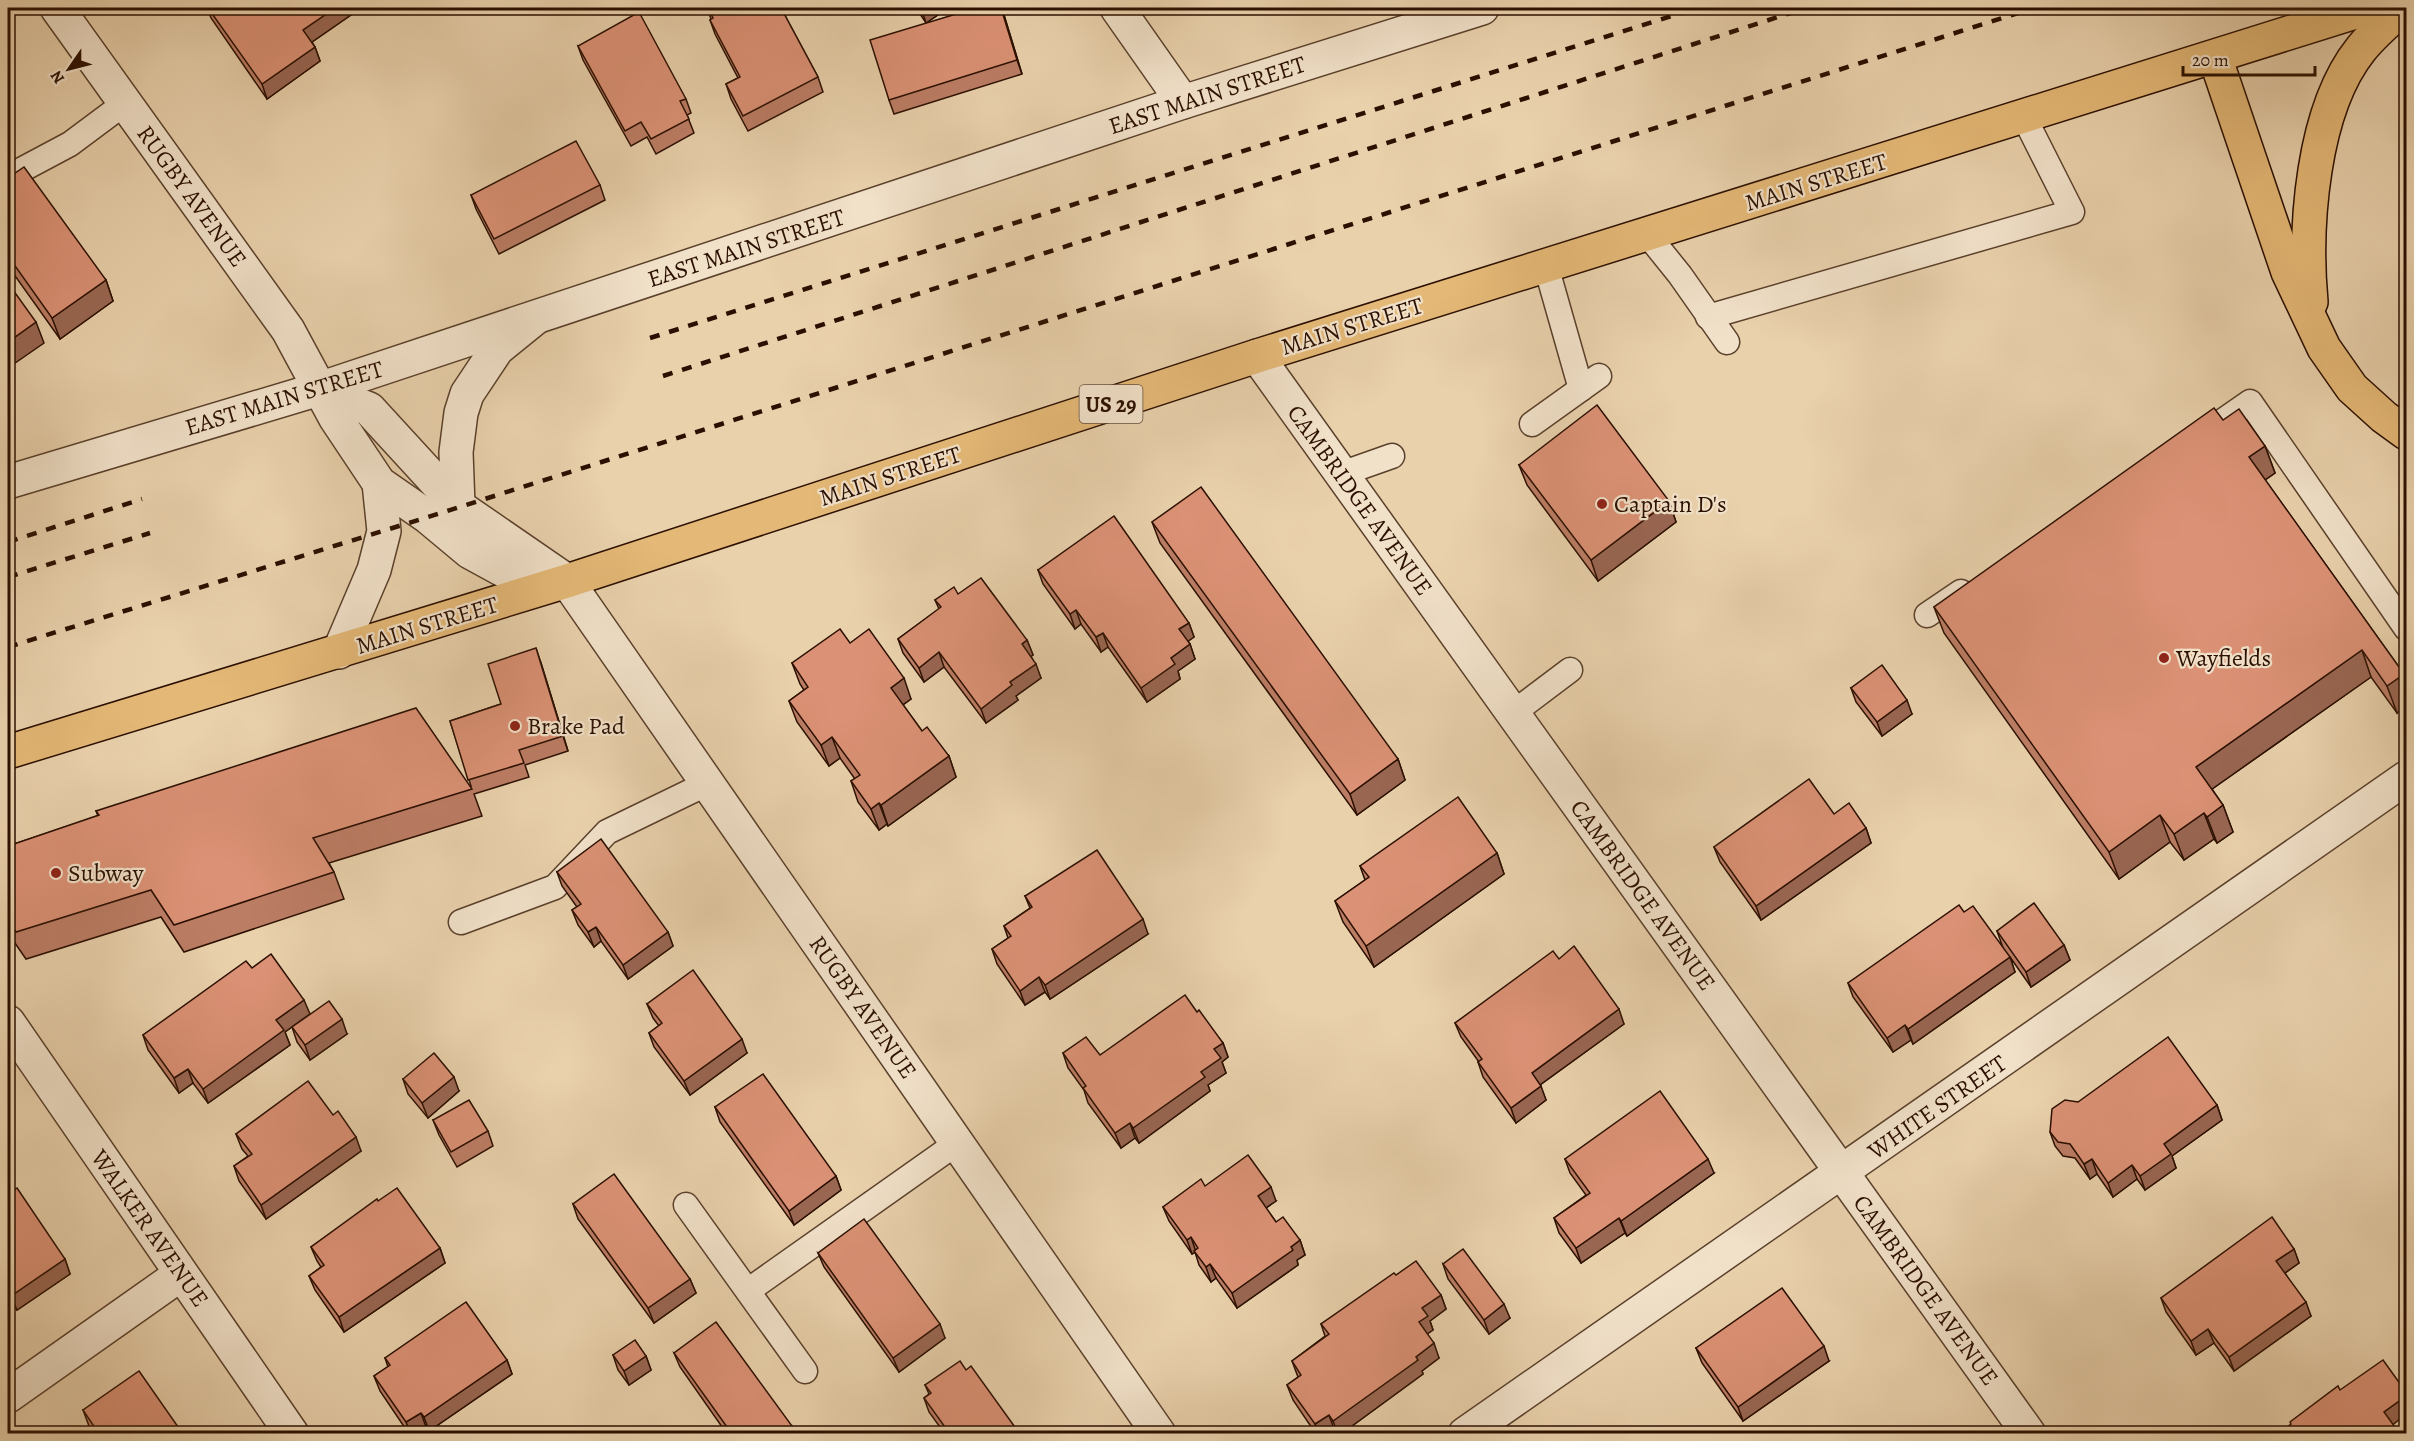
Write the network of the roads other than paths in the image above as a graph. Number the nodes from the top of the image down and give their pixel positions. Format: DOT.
graph roads {
  1 [pos="57,8"];
  2 [pos="1117,8"];
  3 [pos="1482,8"];
  4 [pos="2368,8"];
  5 [pos="2403,8"];
  6 [pos="2215,57"];
  7 [pos="1183,102"];
  8 [pos="125,103"];
  9 [pos="2024,117"];
  10 [pos="8,177"];
  11 [pos="1647,234"];
  12 [pos="1546,266"];
  13 [pos="1708,317"];
  14 [pos="534,319"];
  15 [pos="2313,325"];
  16 [pos="1727,342"];
  17 [pos="1257,356"];
  18 [pos="319,388"];
  19 [pos="1532,424"];
  20 [pos="2406,433"];
  21 [pos="2197,438"];
  22 [pos="1392,456"];
  23 [pos="1341,474"];
  24 [pos="8,482"];
  25 [pos="379,483"];
  26 [pos="458,506"];
  27 [pos="567,581"];
  28 [pos="1977,582"];
  29 [pos="1927,615"];
  30 [pos="2406,628"];
  31 [pos="339,652"];
  32 [pos="1570,670"];
  33 [pos="1513,712"];
  34 [pos="8,752"];
  35 [pos="2406,778"];
  36 [pos="708,783"];
  37 [pos="461,922"];
  38 [pos="8,1022"];
  39 [pos="957,1143"];
  40 [pos="1843,1173"];
  41 [pos="686,1204"];
  42 [pos="181,1274"];
  43 [pos="749,1290"];
  44 [pos="805,1371"];
  45 [pos="8,1396"];
  46 [pos="292,1434"];
  47 [pos="1159,1434"];
  48 [pos="1465,1434"];
  49 [pos="2030,1434"];
  1 -- 8 [label="street, RUGBY AVENUE"];
  2 -- 7 [label="street"];
  3 -- 7 [label="street, EAST MAIN STREET"];
  4 -- 6 [label="main road, MAIN STREET / US 29"];
  5 -- 15 [label="main road"];
  6 -- 9 [label="main road, MAIN STREET / US 29"];
  6 -- 15 [label="main road"];
  7 -- 14 [label="street, EAST MAIN STREET"];
  8 -- 10 [label="lane"];
  8 -- 18 [label="street, RUGBY AVENUE"];
  9 -- 11 [label="main road, MAIN STREET / US 29"];
  9 -- 13 [label="lane"];
  11 -- 12 [label="main road, MAIN STREET / US 29"];
  11 -- 13 [label="lane"];
  12 -- 17 [label="main road, MAIN STREET / US 29"];
  12 -- 19 [label="lane"];
  13 -- 16 [label="lane"];
  14 -- 18 [label="street, EAST MAIN STREET"];
  14 -- 26 [label="street"];
  15 -- 20 [label="main road"];
  17 -- 23 [label="street, CAMBRIDGE AVENUE"];
  17 -- 27 [label="main road, MAIN STREET / US 29"];
  18 -- 24 [label="street, EAST MAIN STREET"];
  18 -- 25 [label="street, RUGBY AVENUE"];
  18 -- 26 [label="street, RUGBY AVENUE"];
  21 -- 30 [label="lane"];
  22 -- 23 [label="lane"];
  23 -- 33 [label="street, CAMBRIDGE AVENUE"];
  25 -- 27 [label="street, RUGBY AVENUE"];
  25 -- 31 [label="street, MAIN STREET"];
  26 -- 27 [label="street, RUGBY AVENUE"];
  27 -- 31 [label="main road, MAIN STREET / US 29"];
  27 -- 36 [label="street, RUGBY AVENUE"];
  28 -- 29 [label="lane"];
  31 -- 34 [label="main road, MAIN STREET / US 29"];
  32 -- 33 [label="lane"];
  33 -- 40 [label="street, CAMBRIDGE AVENUE"];
  35 -- 40 [label="street, WHITE STREET"];
  36 -- 37 [label="lane"];
  36 -- 39 [label="street, RUGBY AVENUE"];
  38 -- 42 [label="street, WALKER AVENUE"];
  39 -- 43 [label="lane"];
  39 -- 47 [label="street, RUGBY AVENUE"];
  40 -- 48 [label="street, WHITE STREET"];
  40 -- 49 [label="street, CAMBRIDGE AVENUE"];
  41 -- 43 [label="lane"];
  42 -- 45 [label="street"];
  42 -- 46 [label="street, WALKER AVENUE"];
  43 -- 44 [label="lane"];
}
